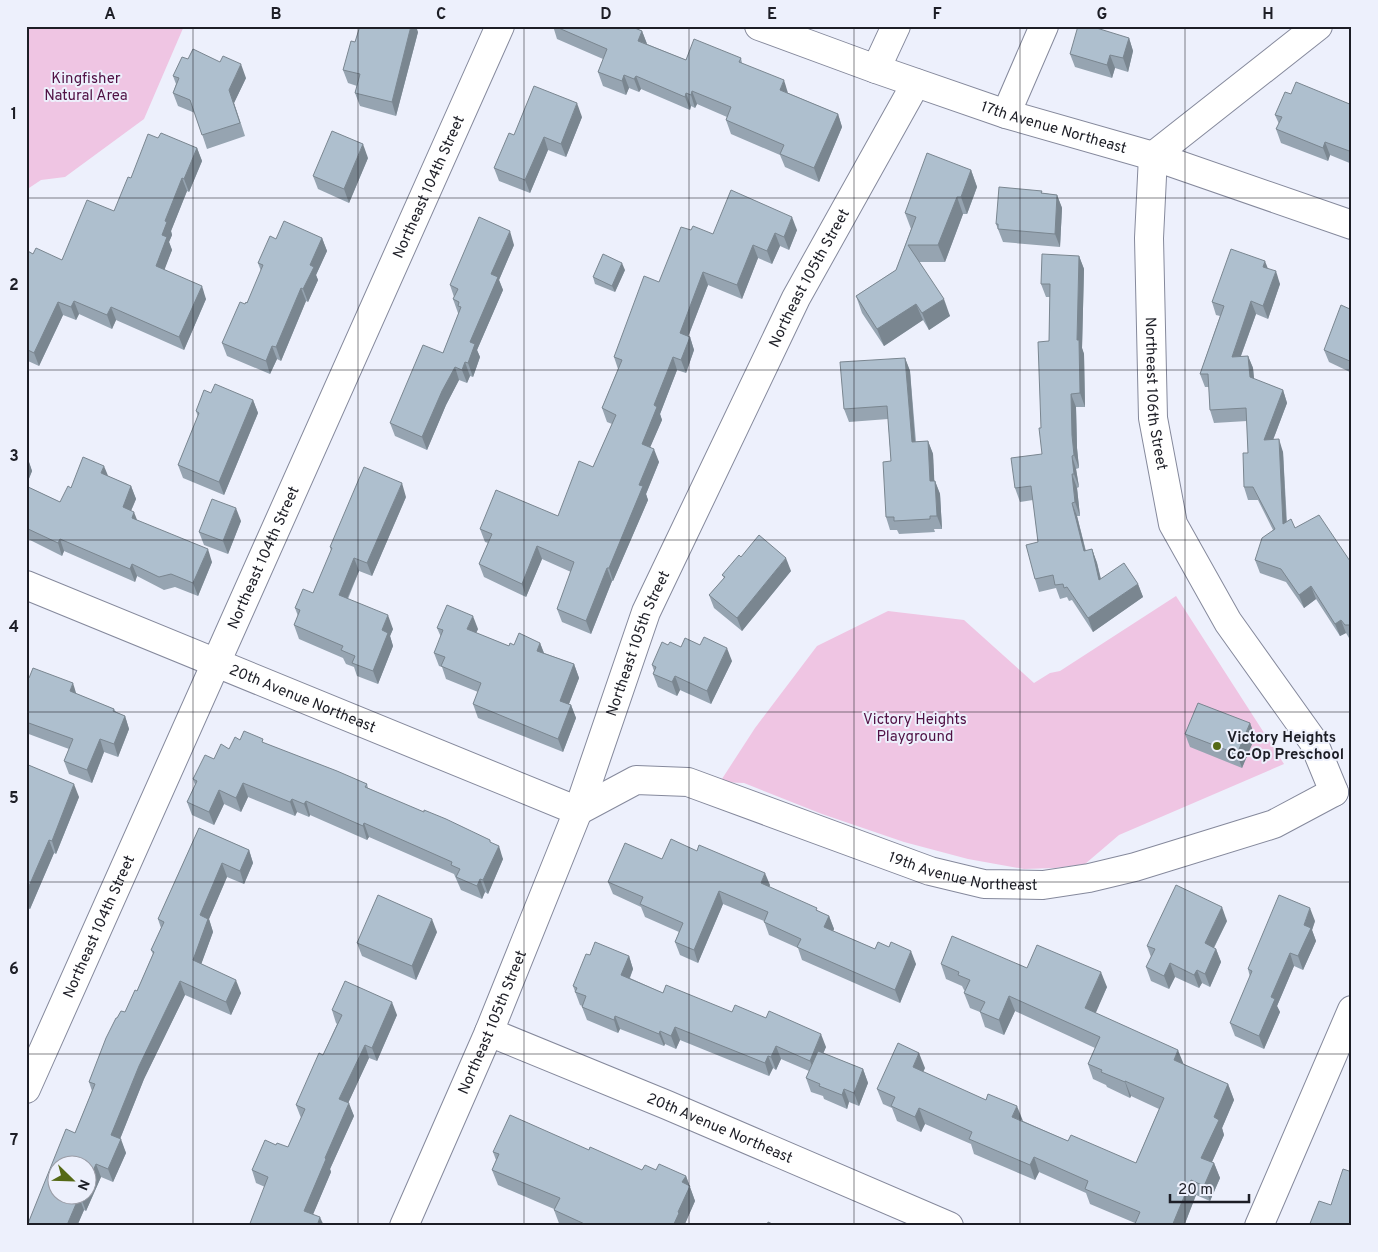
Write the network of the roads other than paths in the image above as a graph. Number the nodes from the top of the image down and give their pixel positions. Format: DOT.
graph roads {
  1 [pos="500,26"];
  2 [pos="759,26"];
  3 [pos="896,26"];
  4 [pos="1044,26"];
  5 [pos="1318,26"];
  6 [pos="876,70"];
  7 [pos="916,83"];
  8 [pos="1006,114"];
  9 [pos="1153,156"];
  10 [pos="1352,225"];
  11 [pos="26,585"];
  12 [pos="217,663"];
  13 [pos="1343,796"];
  14 [pos="578,811"];
  15 [pos="1352,1010"];
  16 [pos="489,1032"];
  17 [pos="26,1089"];
  18 [pos="404,1226"];
  19 [pos="949,1226"];
  20 [pos="1259,1226"];
  1 -- 12 [label="street, Northeast 104th Street"];
  2 -- 6 [label="street, 17th Avenue Northeast"];
  3 -- 6 [label="street"];
  4 -- 8 [label="street"];
  5 -- 9 [label="street"];
  6 -- 7 [label="street, 17th Avenue Northeast"];
  7 -- 8 [label="street, 17th Avenue Northeast"];
  7 -- 14 [label="street, Northeast 105th Street"];
  8 -- 9 [label="street, 17th Avenue Northeast"];
  9 -- 10 [label="street, 17th Avenue Northeast"];
  9 -- 13 [label="street, Northeast 106th Street"];
  11 -- 12 [label="street, 20th Avenue Northeast"];
  12 -- 14 [label="street, 20th Avenue Northeast"];
  12 -- 17 [label="street, Northeast 104th Street"];
  13 -- 14 [label="street, 19th Avenue Northeast"];
  14 -- 16 [label="street, Northeast 105th Street"];
  15 -- 20 [label="street"];
  16 -- 18 [label="street, Northeast 105th Street"];
  16 -- 19 [label="street, 20th Avenue Northeast"];
}
